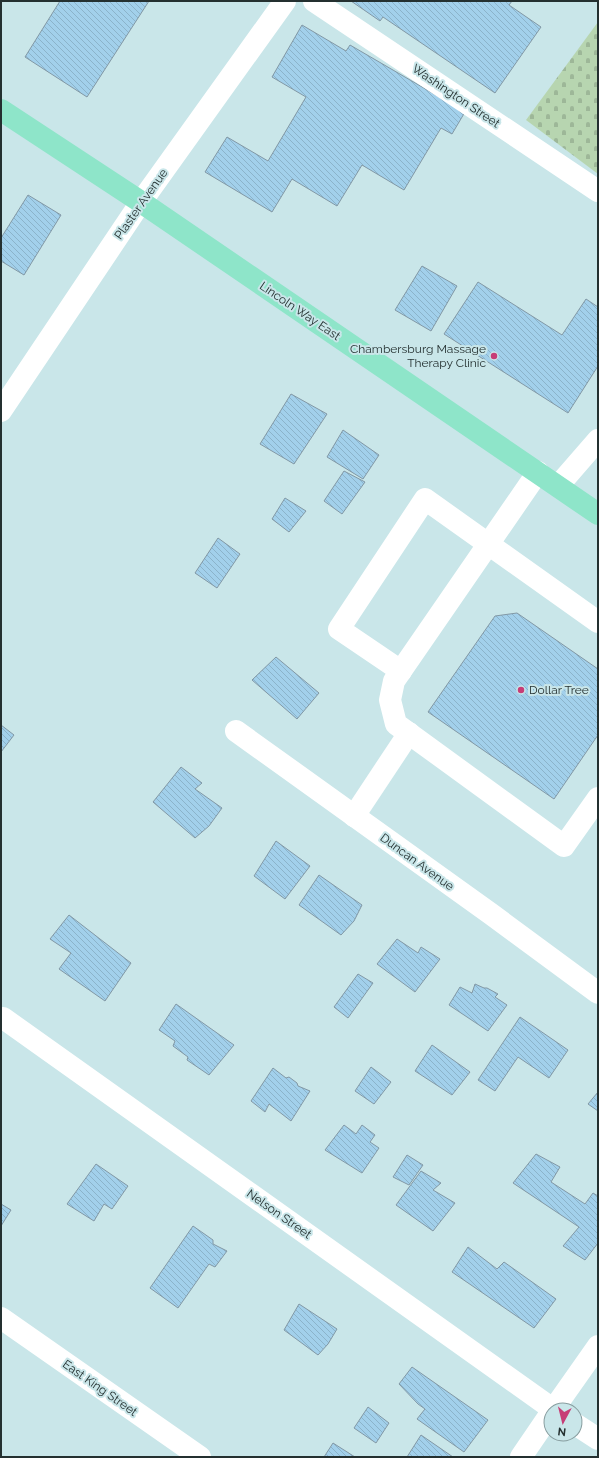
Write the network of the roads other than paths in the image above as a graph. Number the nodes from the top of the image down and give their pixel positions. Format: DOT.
graph roads {
  1 [pos="286,1"];
  2 [pos="314,1"];
  3 [pos="1,110"];
  4 [pos="598,191"];
  5 [pos="141,202"];
  6 [pos="1,410"];
  7 [pos="598,440"];
  8 [pos="538,472"];
  9 [pos="558,486"];
  10 [pos="598,514"];
  11 [pos="489,543"];
  12 [pos="598,622"];
  13 [pos="401,671"];
  14 [pos="236,731"];
  15 [pos="409,733"];
  16 [pos="598,798"];
  17 [pos="354,816"];
  18 [pos="598,993"];
  19 [pos="3,1018"];
  20 [pos="1,1318"];
  21 [pos="598,1346"];
  22 [pos="559,1402"];
  23 [pos="543,1403"];
  24 [pos="543,1425"];
  25 [pos="583,1429"];
  26 [pos="598,1439"];
  27 [pos="200,1457"];
  28 [pos="522,1457"];
  1 -- 5 [label="street, Plaster Avenue"];
  2 -- 4 [label="street, Washington Street"];
  3 -- 5 [label="highway, Lincoln Way East"];
  5 -- 6 [label="street, Plaster Avenue"];
  5 -- 8 [label="highway, Lincoln Way East"];
  7 -- 9 [label="street"];
  8 -- 9 [label="highway, Lincoln Way East"];
  8 -- 11 [label="street"];
  9 -- 10 [label="highway, Lincoln Way East"];
  11 -- 12 [label="street"];
  11 -- 13 [label="street"];
  11 -- 13 [label="street"];
  13 -- 15 [label="street"];
  14 -- 17 [label="street, Duncan Avenue"];
  15 -- 16 [label="street"];
  15 -- 17 [label="street"];
  17 -- 18 [label="street, Duncan Avenue"];
  19 -- 23 [label="street, Nelson Street"];
  20 -- 27 [label="street, East King Street"];
  21 -- 22 [label="street"];
  24 -- 28 [label="street"];
  25 -- 26 [label="street"];
}
